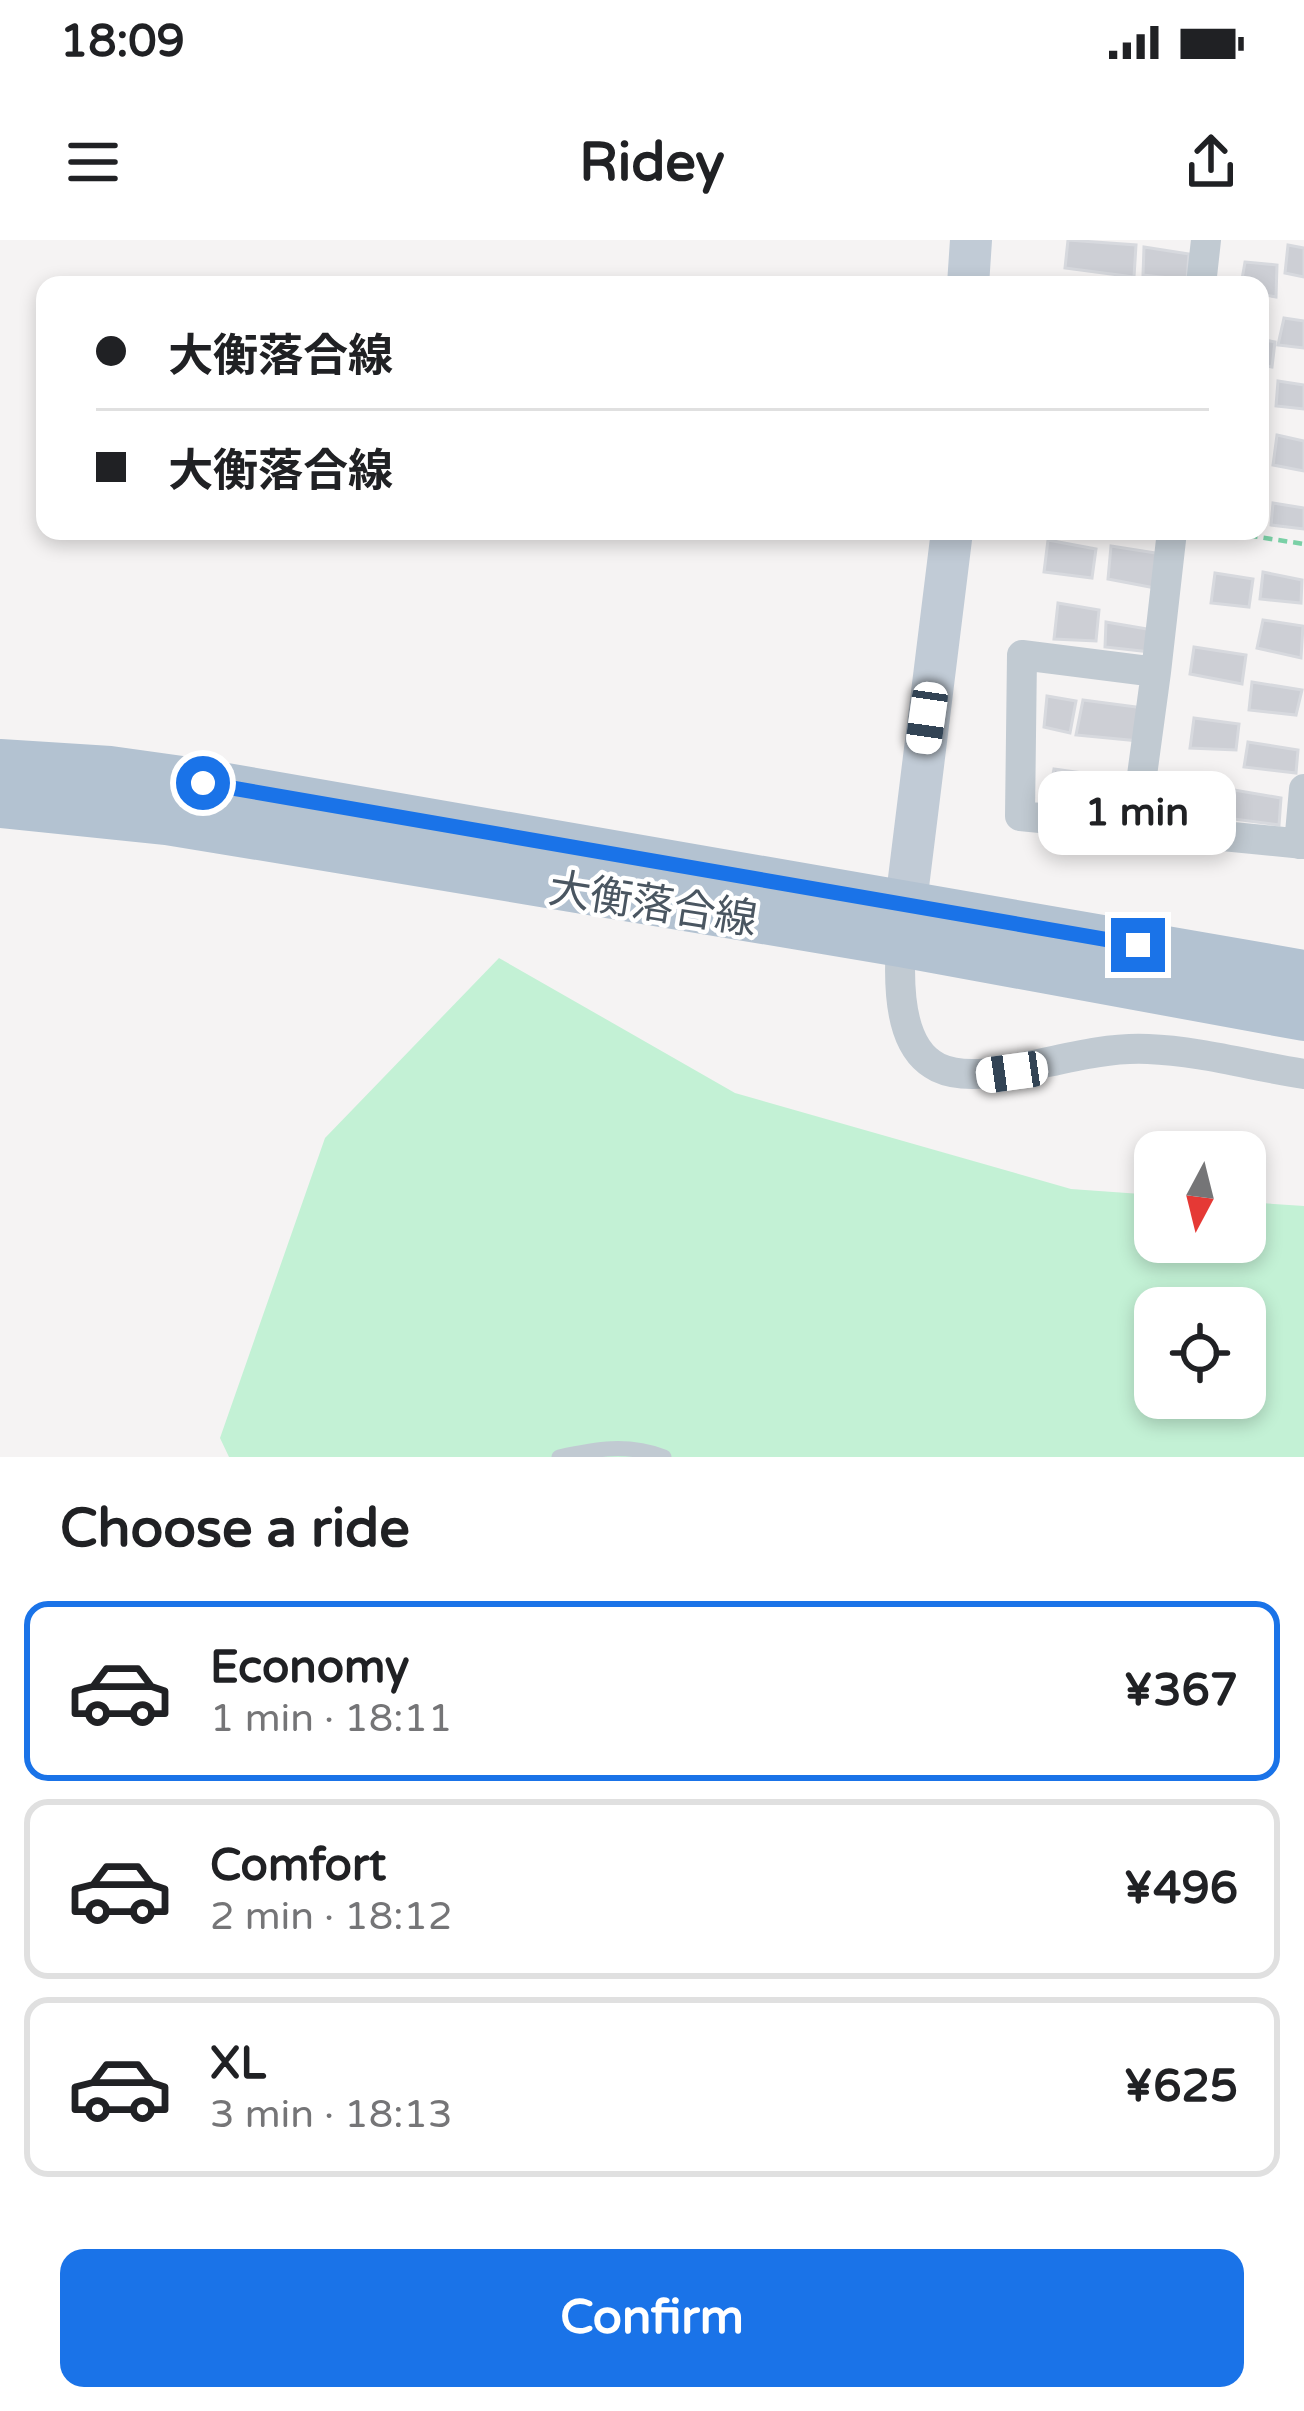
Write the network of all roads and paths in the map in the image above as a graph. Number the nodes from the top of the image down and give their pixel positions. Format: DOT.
graph roads {
  1 [pos="970,240"];
  2 [pos="1206,240"];
  3 [pos="968,276"];
  4 [pos="1202,276"];
  5 [pos="1269,539"];
  6 [pos="951,540"];
  7 [pos="1171,540"];
  8 [pos="1304,544"];
  9 [pos="1156,672"];
  10 [pos="0,763"];
  11 [pos="1304,789"];
  12 [pos="0,804"];
  13 [pos="1135,827"];
  14 [pos="1302,844"];
  15 [pos="903,923"];
  16 [pos="1304,974"];
  17 [pos="1304,1017"];
  18 [pos="1304,1074"];
  19 [pos="559,1457"];
  20 [pos="664,1457"];
  1 -- 3 [label="street"];
  2 -- 4 [label="street"];
  5 -- 8 [label="path"];
  6 -- 15 [label="street"];
  7 -- 9 [label="street"];
  9 -- 13 [label="street"];
  9 -- 13 [label="street"];
  10 -- 15 [label="main road, 大衡落合線"];
  11 -- 14 [label="street"];
  12 -- 15 [label="main road, 大衡落合線"];
  13 -- 14 [label="street"];
  15 -- 16 [label="main road, 大衡落合線"];
  15 -- 17 [label="main road, 大衡落合線"];
  15 -- 18 [label="street"];
  19 -- 20 [label="lane"];
}
